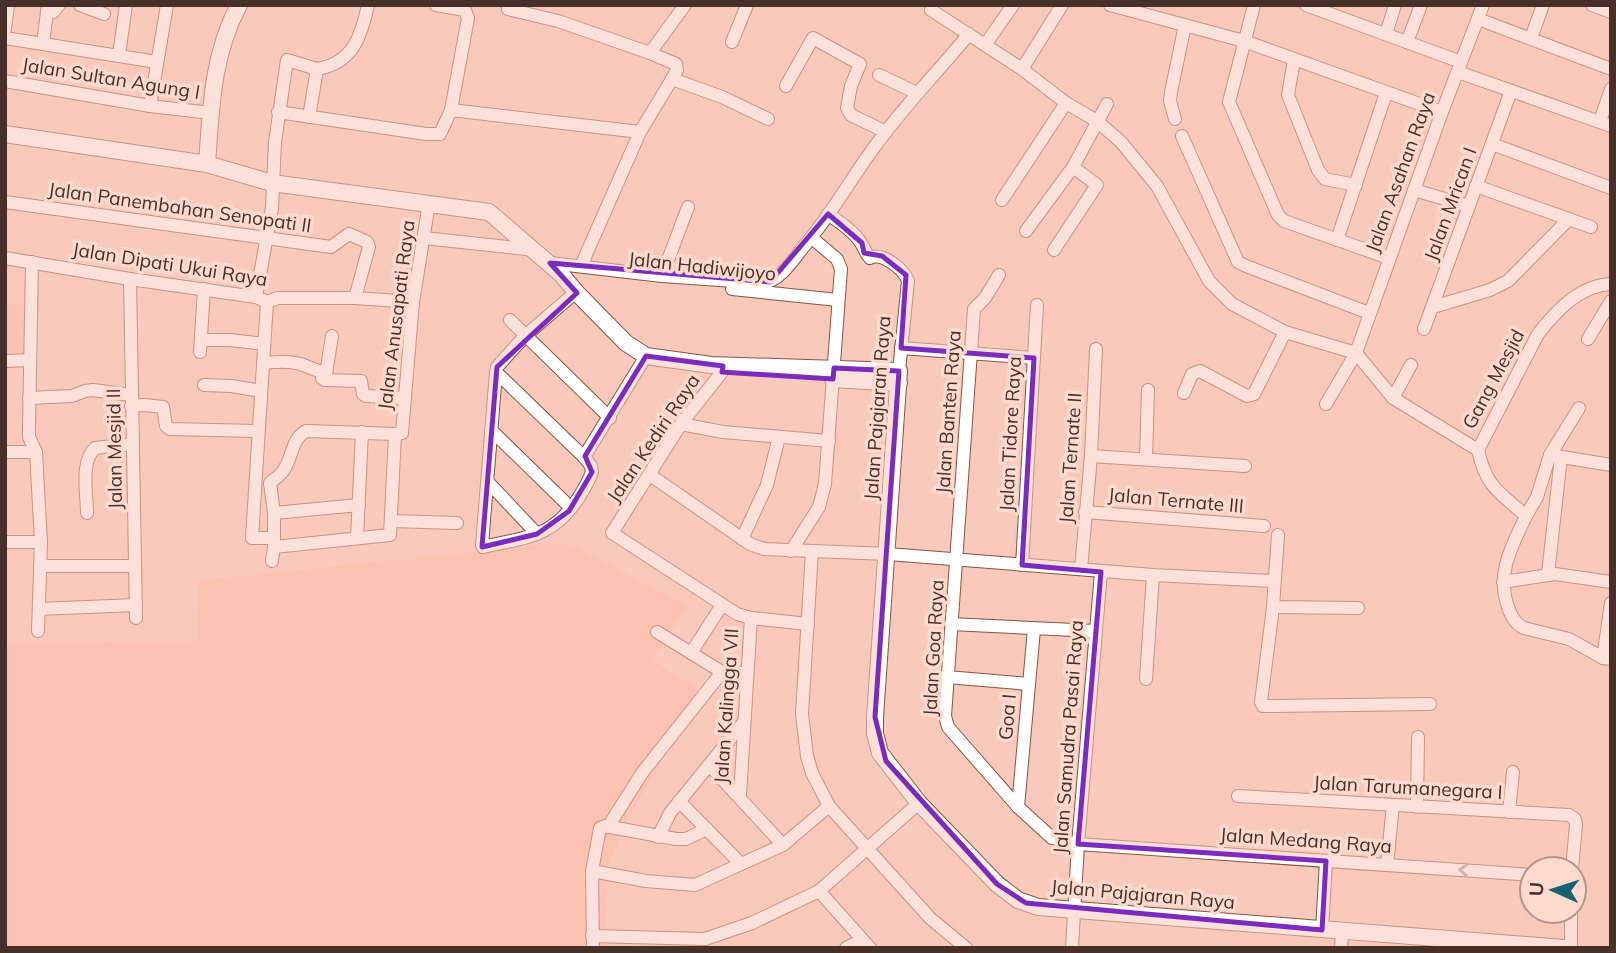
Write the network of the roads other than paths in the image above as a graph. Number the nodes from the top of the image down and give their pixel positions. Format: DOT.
graph roads {
  1 [pos="8,5"];
  2 [pos="59,5"];
  3 [pos="80,5"];
  4 [pos="126,5"];
  5 [pos="167,5"];
  6 [pos="239,5"];
  7 [pos="368,5"];
  8 [pos="436,5"];
  9 [pos="685,5"];
  10 [pos="747,5"];
  11 [pos="1013,5"];
  12 [pos="1062,5"];
  13 [pos="1110,5"];
  14 [pos="1254,5"];
  15 [pos="1306,5"];
  16 [pos="1348,5"];
  17 [pos="1395,5"];
  18 [pos="1421,5"];
  19 [pos="1483,5"];
  20 [pos="1543,5"];
  21 [pos="1592,5"];
  22 [pos="48,9"];
  23 [pos="508,9"];
  24 [pos="938,10"];
  25 [pos="1611,12"];
  26 [pos="104,14"];
  27 [pos="1344,19"];
  28 [pos="1478,19"];
  29 [pos="1185,24"];
  30 [pos="5,29"];
  31 [pos="969,34"];
  32 [pos="1386,34"];
  33 [pos="5,38"];
  34 [pos="1531,38"];
  35 [pos="1244,41"];
  36 [pos="732,42"];
  37 [pos="1407,42"];
  38 [pos="43,43"];
  39 [pos="985,44"];
  40 [pos="650,53"];
  41 [pos="119,55"];
  42 [pos="1294,60"];
  43 [pos="157,62"];
  44 [pos="1460,67"];
  45 [pos="317,69"];
  46 [pos="1022,69"];
  47 [pos="1611,69"];
  48 [pos="878,75"];
  49 [pos="672,79"];
  50 [pos="5,81"];
  51 [pos="786,86"];
  52 [pos="1611,89"];
  53 [pos="1511,91"];
  54 [pos="917,93"];
  55 [pos="1386,93"];
  56 [pos="1066,103"];
  57 [pos="1107,104"];
  58 [pos="150,106"];
  59 [pos="451,110"];
  60 [pos="278,112"];
  61 [pos="1442,112"];
  62 [pos="211,113"];
  63 [pos="309,117"];
  64 [pos="768,119"];
  65 [pos="1175,119"];
  66 [pos="1097,121"];
  67 [pos="1605,124"];
  68 [pos="640,132"];
  69 [pos="886,132"];
  70 [pos="5,134"];
  71 [pos="1182,136"];
  72 [pos="1492,144"];
  73 [pos="207,164"];
  74 [pos="1073,167"];
  75 [pos="272,183"];
  76 [pos="1356,185"];
  77 [pos="1476,186"];
  78 [pos="1611,188"];
  79 [pos="1414,190"];
  80 [pos="1002,200"];
  81 [pos="5,202"];
  82 [pos="429,203"];
  83 [pos="1469,206"];
  84 [pos="688,207"];
  85 [pos="828,214"];
  86 [pos="1569,219"];
  87 [pos="1591,227"];
  88 [pos="1026,231"];
  89 [pos="424,238"];
  90 [pos="812,238"];
  91 [pos="266,240"];
  92 [pos="1337,240"];
  93 [pos="536,250"];
  94 [pos="1054,250"];
  95 [pos="5,258"];
  96 [pos="1389,258"];
  97 [pos="32,262"];
  98 [pos="581,266"];
  99 [pos="555,268"];
  100 [pos="999,275"];
  101 [pos="662,276"];
  102 [pos="130,279"];
  103 [pos="1611,284"];
  104 [pos="204,289"];
  105 [pos="576,292"];
  106 [pos="355,298"];
  107 [pos="261,299"];
  108 [pos="838,300"];
  109 [pos="1611,301"];
  110 [pos="414,302"];
  111 [pos="1037,305"];
  112 [pos="1433,307"];
  113 [pos="1369,313"];
  114 [pos="510,320"];
  115 [pos="1424,330"];
  116 [pos="1285,332"];
  117 [pos="525,335"];
  118 [pos="332,336"];
  119 [pos="1588,339"];
  120 [pos="264,344"];
  121 [pos="901,348"];
  122 [pos="1096,349"];
  123 [pos="971,353"];
  124 [pos="1356,353"];
  125 [pos="646,356"];
  126 [pos="1034,358"];
  127 [pos="30,360"];
  128 [pos="5,361"];
  129 [pos="263,363"];
  130 [pos="1411,365"];
  131 [pos="719,367"];
  132 [pos="496,372"];
  133 [pos="834,374"];
  134 [pos="899,377"];
  135 [pos="325,380"];
  136 [pos="204,386"];
  137 [pos="1148,390"];
  138 [pos="261,391"];
  139 [pos="1184,393"];
  140 [pos="29,398"];
  141 [pos="404,398"];
  142 [pos="1393,398"];
  143 [pos="131,400"];
  144 [pos="1326,404"];
  145 [pos="1579,408"];
  146 [pos="610,418"];
  147 [pos="681,424"];
  148 [pos="491,430"];
  149 [pos="258,431"];
  150 [pos="362,432"];
  151 [pos="398,433"];
  152 [pos="779,437"];
  153 [pos="829,441"];
  154 [pos="132,444"];
  155 [pos="1478,450"];
  156 [pos="5,452"];
  157 [pos="36,452"];
  158 [pos="1091,456"];
  159 [pos="1555,456"];
  160 [pos="584,457"];
  161 [pos="1146,459"];
  162 [pos="1611,465"];
  163 [pos="1245,466"];
  164 [pos="650,475"];
  165 [pos="488,482"];
  166 [pos="359,505"];
  167 [pos="571,508"];
  168 [pos="1086,512"];
  169 [pos="87,513"];
  170 [pos="274,513"];
  171 [pos="1526,516"];
  172 [pos="391,521"];
  173 [pos="457,523"];
  174 [pos="1264,526"];
  175 [pos="537,534"];
  176 [pos="1278,535"];
  177 [pos="357,538"];
  178 [pos="742,538"];
  179 [pos="5,542"];
  180 [pos="41,542"];
  181 [pos="274,542"];
  182 [pos="791,551"];
  183 [pos="812,551"];
  184 [pos="887,554"];
  185 [pos="957,560"];
  186 [pos="272,561"];
  187 [pos="1022,565"];
  188 [pos="40,566"];
  189 [pos="134,566"];
  190 [pos="1081,569"];
  191 [pos="1101,572"];
  192 [pos="1548,574"];
  193 [pos="1153,575"];
  194 [pos="1274,581"];
  195 [pos="1503,582"];
  196 [pos="1611,582"];
  197 [pos="1611,603"];
  198 [pos="722,606"];
  199 [pos="1273,607"];
  200 [pos="1358,608"];
  201 [pos="39,610"];
  202 [pos="751,618"];
  203 [pos="808,624"];
  204 [pos="951,624"];
  205 [pos="1034,629"];
  206 [pos="38,631"];
  207 [pos="1095,631"];
  208 [pos="657,632"];
  209 [pos="691,653"];
  210 [pos="1607,659"];
  211 [pos="722,672"];
  212 [pos="747,673"];
  213 [pos="947,677"];
  214 [pos="1146,679"];
  215 [pos="1029,684"];
  216 [pos="1430,704"];
  217 [pos="743,723"];
  218 [pos="1418,737"];
  219 [pos="709,765"];
  220 [pos="1513,772"];
  221 [pos="740,795"];
  222 [pos="1238,796"];
  223 [pos="679,801"];
  224 [pos="919,803"];
  225 [pos="1393,805"];
  226 [pos="829,806"];
  227 [pos="1018,807"];
  228 [pos="1417,807"];
  229 [pos="1508,812"];
  230 [pos="608,827"];
  231 [pos="707,830"];
  232 [pos="658,837"];
  233 [pos="1078,844"];
  234 [pos="783,845"];
  235 [pos="868,849"];
  236 [pos="1573,855"];
  237 [pos="1326,861"];
  238 [pos="741,864"];
  239 [pos="1387,865"];
  240 [pos="592,871"];
  241 [pos="1518,874"];
  242 [pos="819,891"];
  243 [pos="1074,910"];
  244 [pos="1571,925"];
  245 [pos="1322,930"];
  246 [pos="1341,940"];
  247 [pos="593,942"];
  248 [pos="866,944"];
  249 [pos="846,948"];
  250 [pos="966,948"];
  251 [pos="1072,948"];
  252 [pos="1564,948"];
  253 [pos="1571,948"];
  1 -- 30 [label="street"];
  2 -- 22 [label="street"];
  3 -- 26 [label="street"];
  4 -- 41 [label="street"];
  5 -- 43 [label="street"];
  6 -- 62 [label="street"];
  7 -- 45 [label="street"];
  8 -- 59 [label="street"];
  9 -- 40 [label="street"];
  10 -- 36 [label="street"];
  11 -- 39 [label="street"];
  12 -- 46 [label="street"];
  13 -- 29 [label="street"];
  14 -- 35 [label="street"];
  15 -- 27 [label="street"];
  16 -- 27 [label="street"];
  17 -- 32 [label="street"];
  18 -- 37 [label="street"];
  19 -- 28 [label="street, Jalan Asahan Raya"];
  20 -- 34 [label="street"];
  21 -- 25 [label="street"];
  22 -- 38 [label="street"];
  23 -- 40 [label="street"];
  24 -- 31 [label="street"];
  27 -- 32 [label="street"];
  28 -- 34 [label="street"];
  28 -- 44 [label="street, Jalan Asahan Raya"];
  29 -- 35 [label="street"];
  29 -- 65 [label="street"];
  31 -- 39 [label="street"];
  31 -- 54 [label="street"];
  32 -- 37 [label="street"];
  33 -- 38 [label="street"];
  34 -- 47 [label="street"];
  35 -- 42 [label="street"];
  35 -- 92 [label="street"];
  37 -- 44 [label="street"];
  38 -- 41 [label="street"];
  39 -- 46 [label="street"];
  40 -- 49 [label="street"];
  41 -- 43 [label="street"];
  42 -- 55 [label="street"];
  42 -- 76 [label="street"];
  43 -- 58 [label="street"];
  44 -- 53 [label="street"];
  44 -- 61 [label="street, Jalan Asahan Raya"];
  45 -- 60 [label="street"];
  45 -- 63 [label="street"];
  46 -- 56 [label="street"];
  48 -- 54 [label="street"];
  49 -- 64 [label="street"];
  49 -- 68 [label="street"];
  50 -- 58 [label="street, Jalan Sultan Agung I"];
  51 -- 69 [label="street"];
  52 -- 67 [label="street"];
  53 -- 67 [label="street"];
  53 -- 72 [label="street, Jalan Mrican I"];
  54 -- 69 [label="street"];
  55 -- 61 [label="street"];
  55 -- 76 [label="street"];
  56 -- 66 [label="street"];
  56 -- 80 [label="street"];
  57 -- 66 [label="street"];
  58 -- 62 [label="street, Jalan Sultan Agung I"];
  59 -- 63 [label="street"];
  59 -- 68 [label="street"];
  60 -- 63 [label="street"];
  60 -- 75 [label="street"];
  61 -- 79 [label="street, Jalan Asahan Raya"];
  62 -- 73 [label="street"];
  66 -- 74 [label="street"];
  66 -- 116 [label="street"];
  68 -- 98 [label="street"];
  69 -- 85 [label="street"];
  70 -- 73 [label="street"];
  71 -- 113 [label="street"];
  72 -- 77 [label="street, Jalan Mrican I"];
  72 -- 78 [label="street"];
  73 -- 75 [label="street"];
  74 -- 88 [label="street"];
  74 -- 94 [label="street"];
  75 -- 82 [label="street"];
  75 -- 91 [label="street"];
  76 -- 92 [label="street"];
  77 -- 83 [label="street, Jalan Mrican I"];
  77 -- 86 [label="street"];
  79 -- 83 [label="street"];
  79 -- 96 [label="street, Jalan Asahan Raya"];
  81 -- 91 [label="street, Jalan Panembahan Senopati II"];
  82 -- 89 [label="street, Jalan Anusapati Raya"];
  82 -- 93 [label="street"];
  83 -- 112 [label="street, Jalan Mrican I"];
  84 -- 101 [label="street"];
  85 -- 90 [label="street"];
  85 -- 121 [label="street, Jalan Pajajaran Raya"];
  86 -- 87 [label="street"];
  86 -- 112 [label="street"];
  89 -- 93 [label="street"];
  89 -- 110 [label="street, Jalan Anusapati Raya"];
  90 -- 101 [label="street"];
  90 -- 108 [label="street"];
  91 -- 106 [label="street, Jalan Panembahan Senopati II"];
  91 -- 107 [label="street"];
  92 -- 96 [label="street"];
  93 -- 99 [label="street"];
  95 -- 97 [label="street, Jalan Dipati Ukui Raya"];
  96 -- 113 [label="street, Jalan Asahan Raya"];
  97 -- 102 [label="street, Jalan Dipati Ukui Raya"];
  97 -- 127 [label="street"];
  98 -- 99 [label="street"];
  98 -- 101 [label="street"];
  99 -- 105 [label="street"];
  99 -- 108 [label="street, Jalan Hadiwijoyo"];
  100 -- 123 [label="street, Jalan Banten Raya"];
  102 -- 104 [label="street, Jalan Dipati Ukui Raya"];
  102 -- 143 [label="street, Jalan Mesjid II"];
  103 -- 155 [label="street, Gang Mesjid"];
  104 -- 107 [label="street, Jalan Dipati Ukui Raya"];
  104 -- 120 [label="street"];
  105 -- 117 [label="street"];
  105 -- 125 [label="street"];
  106 -- 107 [label="street, Jalan Dipati Ukui Raya"];
  106 -- 110 [label="street, Jalan Dipati Ukui Raya"];
  107 -- 120 [label="street"];
  108 -- 133 [label="street"];
  109 -- 119 [label="street"];
  110 -- 141 [label="street, Jalan Anusapati Raya"];
  111 -- 126 [label="street, Jalan Tidore Raya"];
  112 -- 115 [label="street, Jalan Mrican I"];
  113 -- 124 [label="street, Jalan Asahan Raya"];
  114 -- 117 [label="street"];
  116 -- 124 [label="street"];
  116 -- 139 [label="street"];
  117 -- 132 [label="street"];
  117 -- 146 [label="street"];
  118 -- 135 [label="street"];
  120 -- 129 [label="street"];
  121 -- 123 [label="street"];
  121 -- 134 [label="street, Jalan Pajajaran Raya"];
  122 -- 158 [label="street, Jalan Ternate II"];
  123 -- 126 [label="street"];
  123 -- 185 [label="street, Jalan Banten Raya"];
  124 -- 142 [label="street"];
  124 -- 144 [label="street, Jalan Asahan Raya"];
  125 -- 131 [label="street"];
  125 -- 146 [label="street"];
  126 -- 187 [label="street, Jalan Tidore Raya"];
  127 -- 128 [label="street"];
  127 -- 140 [label="street"];
  129 -- 135 [label="street"];
  129 -- 138 [label="street"];
  130 -- 142 [label="street"];
  131 -- 133 [label="street"];
  131 -- 147 [label="street, Jalan Kediri Raya"];
  132 -- 148 [label="street"];
  132 -- 160 [label="street"];
  133 -- 134 [label="street"];
  133 -- 153 [label="street"];
  134 -- 184 [label="street, Jalan Pajajaran Raya"];
  135 -- 141 [label="street"];
  136 -- 138 [label="street"];
  137 -- 161 [label="street"];
  138 -- 149 [label="street"];
  140 -- 143 [label="street"];
  140 -- 157 [label="street"];
  141 -- 151 [label="street, Jalan Anusapati Raya"];
  142 -- 155 [label="street"];
  143 -- 149 [label="street"];
  143 -- 154 [label="street, Jalan Mesjid II"];
  145 -- 159 [label="street"];
  146 -- 160 [label="street"];
  147 -- 152 [label="street"];
  147 -- 164 [label="street, Jalan Kediri Raya"];
  148 -- 165 [label="street"];
  148 -- 167 [label="street"];
  149 -- 181 [label="street"];
  150 -- 151 [label="street"];
  150 -- 166 [label="street"];
  150 -- 170 [label="street"];
  151 -- 172 [label="street, Jalan Anusapati Raya"];
  152 -- 153 [label="street"];
  152 -- 178 [label="street"];
  153 -- 182 [label="street"];
  154 -- 169 [label="street"];
  154 -- 189 [label="street, Jalan Mesjid II"];
  155 -- 171 [label="street"];
  156 -- 157 [label="street"];
  157 -- 180 [label="street"];
  158 -- 161 [label="street"];
  158 -- 168 [label="street, Jalan Ternate II"];
  159 -- 162 [label="street"];
  159 -- 171 [label="street"];
  159 -- 192 [label="street"];
  160 -- 167 [label="street"];
  161 -- 163 [label="street"];
  164 -- 178 [label="street"];
  164 -- 198 [label="street, Jalan Kediri Raya"];
  165 -- 175 [label="street"];
  165 -- 175 [label="street"];
  166 -- 170 [label="street"];
  166 -- 177 [label="street"];
  167 -- 175 [label="street"];
  168 -- 174 [label="street, Jalan Ternate III"];
  168 -- 190 [label="street, Jalan Ternate II"];
  170 -- 181 [label="street"];
  171 -- 195 [label="street"];
  172 -- 173 [label="street"];
  172 -- 177 [label="street"];
  176 -- 194 [label="street"];
  177 -- 181 [label="street"];
  178 -- 182 [label="street"];
  179 -- 180 [label="street"];
  180 -- 188 [label="street"];
  181 -- 186 [label="street"];
  182 -- 183 [label="street"];
  183 -- 184 [label="street"];
  183 -- 203 [label="street"];
  184 -- 185 [label="street"];
  184 -- 224 [label="street, Jalan Pajajaran Raya"];
  185 -- 187 [label="street"];
  185 -- 204 [label="street, Jalan Goa Raya"];
  187 -- 190 [label="street"];
  188 -- 189 [label="street"];
  188 -- 201 [label="street"];
  189 -- 201 [label="street, Jalan Mesjid II"];
  190 -- 191 [label="street"];
  191 -- 193 [label="street"];
  191 -- 207 [label="street, Jalan Samudra Pasai Raya"];
  192 -- 195 [label="street"];
  192 -- 196 [label="street"];
  193 -- 194 [label="street"];
  193 -- 214 [label="street"];
  194 -- 199 [label="street"];
  195 -- 210 [label="street"];
  197 -- 210 [label="street"];
  198 -- 202 [label="street"];
  198 -- 209 [label="street"];
  199 -- 200 [label="street"];
  199 -- 216 [label="street"];
  201 -- 206 [label="street"];
  202 -- 203 [label="street"];
  202 -- 212 [label="street, Jalan Kalingga VII"];
  203 -- 226 [label="street"];
  204 -- 205 [label="street"];
  204 -- 213 [label="street, Jalan Goa Raya"];
  205 -- 207 [label="street"];
  205 -- 215 [label="street, Goa I"];
  207 -- 233 [label="street, Jalan Samudra Pasai Raya"];
  208 -- 209 [label="street"];
  209 -- 211 [label="street"];
  211 -- 212 [label="street"];
  211 -- 230 [label="street"];
  212 -- 217 [label="street, Jalan Kalingga VII"];
  213 -- 215 [label="street"];
  213 -- 227 [label="street, Jalan Goa Raya"];
  215 -- 227 [label="street, Goa I"];
  217 -- 219 [label="street"];
  217 -- 221 [label="street, Jalan Kalingga VII"];
  218 -- 228 [label="street"];
  219 -- 221 [label="street"];
  219 -- 223 [label="street"];
  220 -- 229 [label="street"];
  221 -- 234 [label="street"];
  222 -- 225 [label="street, Jalan Tarumanegara I"];
  223 -- 231 [label="street"];
  223 -- 232 [label="street"];
  224 -- 235 [label="street"];
  224 -- 243 [label="street, Jalan Pajajaran Raya"];
  225 -- 228 [label="street, Jalan Tarumanegara I"];
  225 -- 239 [label="street"];
  226 -- 234 [label="street"];
  226 -- 235 [label="street"];
  227 -- 233 [label="street, Jalan Goa Raya"];
  228 -- 229 [label="street, Jalan Tarumanegara I"];
  229 -- 236 [label="street, Jalan Tarumanegara I"];
  230 -- 232 [label="street"];
  230 -- 240 [label="street"];
  231 -- 232 [label="street"];
  231 -- 238 [label="street"];
  233 -- 237 [label="street, Jalan Medang Raya"];
  233 -- 243 [label="street, Jalan Samudra Pasai Raya"];
  234 -- 238 [label="street"];
  235 -- 242 [label="street"];
  235 -- 250 [label="street"];
  237 -- 239 [label="street, Jalan Medang Raya"];
  237 -- 245 [label="street"];
  238 -- 240 [label="street"];
  241 -- 239 [label="street, Jalan Medang Raya, one-way"];
  240 -- 247 [label="street"];
  242 -- 247 [label="street"];
  242 -- 248 [label="street"];
  243 -- 245 [label="street, Jalan Pajajaran Raya"];
  243 -- 251 [label="street, Jalan Samudra Pasai Raya"];
  244 -- 253 [label="street"];
  245 -- 246 [label="street, Jalan Pajajaran Raya"];
  246 -- 252 [label="street, Jalan Pajajaran Raya"];
  248 -- 249 [label="street"];
}
